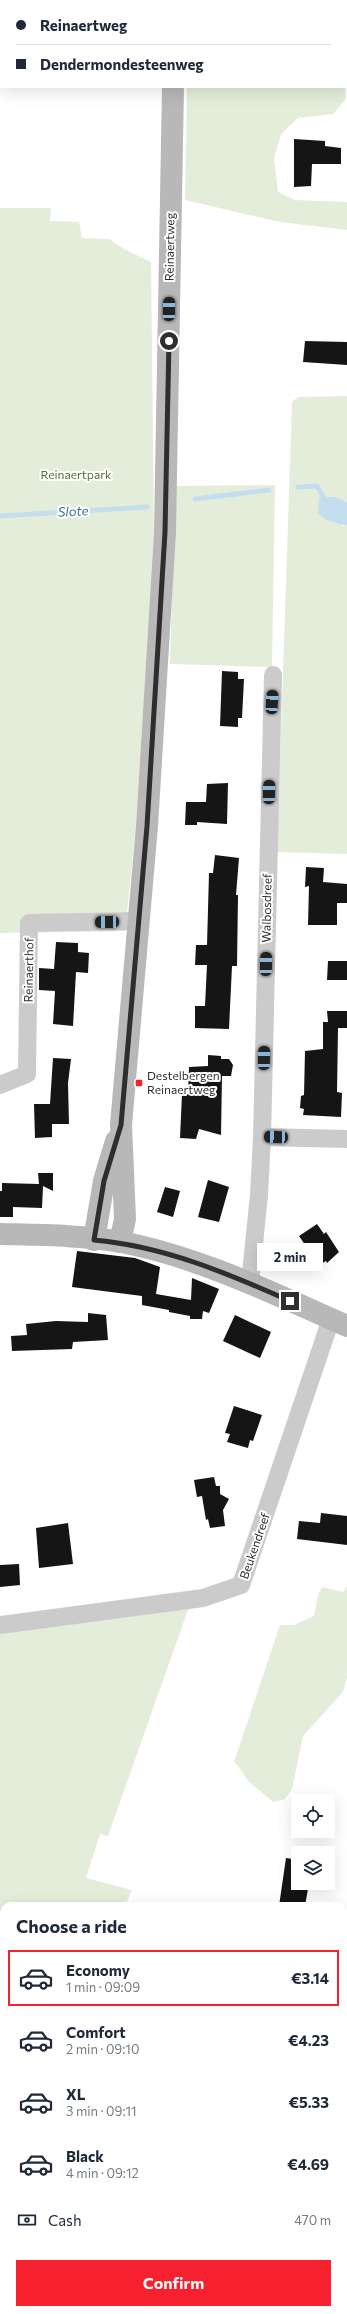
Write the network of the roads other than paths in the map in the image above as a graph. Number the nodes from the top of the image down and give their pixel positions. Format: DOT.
graph roads {
  1 [pos="173,88"];
  2 [pos="273,675"];
  3 [pos="138,921"];
  4 [pos="0,1085"];
  5 [pos="121,1125"];
  6 [pos="262,1137"];
  7 [pos="347,1140"];
  8 [pos="96,1232"];
  9 [pos="0,1234"];
  10 [pos="122,1235"];
  11 [pos="250,1283"];
  12 [pos="339,1323"];
  13 [pos="0,1625"];
  1 -- 3 [label="main road, Reinaertweg"];
  2 -- 6 [label="street, Walbosdreef"];
  3 -- 4 [label="street, Reinaerthof"];
  3 -- 5 [label="main road, Reinaertweg"];
  5 -- 8 [label="main road, Reinaertweg"];
  5 -- 10 [label="main road, Reinaertweg"];
  6 -- 7 [label="street"];
  6 -- 11 [label="street, Walbosdreef"];
  8 -- 9 [label="main road"];
  8 -- 10 [label="main road"];
  10 -- 11 [label="main road"];
  11 -- 12 [label="main road"];
  12 -- 13 [label="street, Beukendreef"];
}
